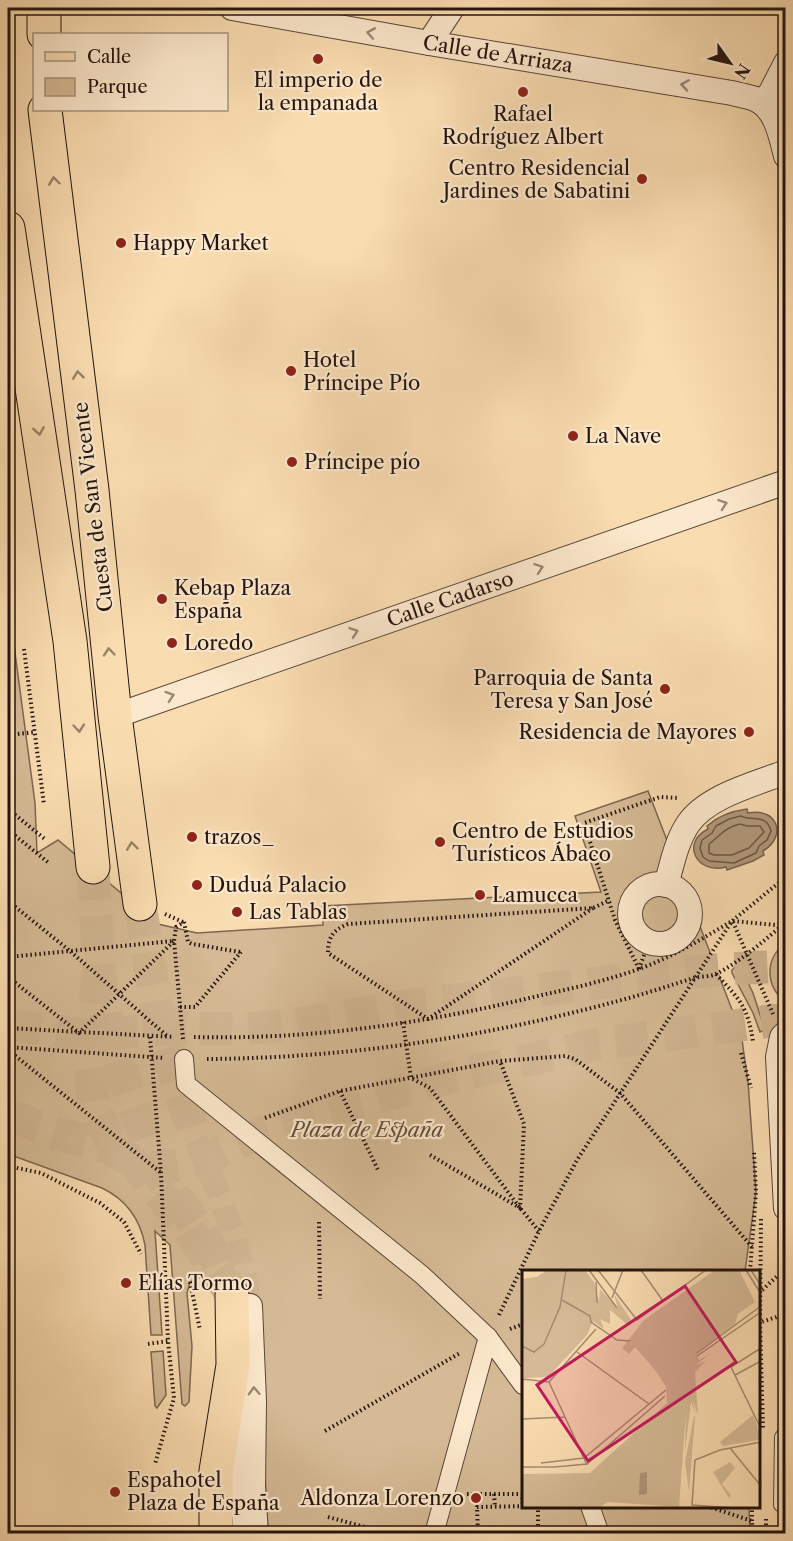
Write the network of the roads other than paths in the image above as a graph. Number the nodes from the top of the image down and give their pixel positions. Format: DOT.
graph roads {
  1 [pos="44,8"];
  2 [pos="232,8"];
  3 [pos="452,8"];
  4 [pos="44,33"];
  5 [pos="429,43"];
  6 [pos="786,63"];
  7 [pos="762,103"];
  8 [pos="45,111"];
  9 [pos="786,156"];
  10 [pos="8,228"];
  11 [pos="786,482"];
  12 [pos="115,716"];
  13 [pos="786,772"];
  14 [pos="93,867"];
  15 [pos="666,885"];
  16 [pos="140,904"];
  17 [pos="784,1035"];
  18 [pos="184,1059"];
  19 [pos="786,1208"];
  20 [pos="241,1300"];
  21 [pos="488,1337"];
  22 [pos="522,1384"];
  23 [pos="230,1390"];
  24 [pos="786,1430"];
  25 [pos="780,1505"];
  26 [pos="591,1508"];
  27 [pos="216,1533"];
  28 [pos="239,1533"];
  29 [pos="256,1533"];
  30 [pos="434,1533"];
  31 [pos="600,1533"];
  1 -- 4 [label="main road"];
  5 -- 2 [label="street, Calle de Arriaza, one-way"];
  3 -- 5 [label="street"];
  7 -- 5 [label="street, Calle de Arriaza, one-way"];
  6 -- 7 [label="street"];
  7 -- 9 [label="street"];
  12 -- 8 [label="main road, Cuesta de San Vicente, one-way"];
  10 -- 14 [label="main road, Cuesta de San Vicente, one-way"];
  12 -- 11 [label="street, Calle Cadarso, one-way"];
  16 -- 12 [label="main road, Cuesta de San Vicente, one-way"];
  13 -- 15 [label="street"];
  15 -- 15 [label="street"];
  17 -- 19 [label="street"];
  18 -- 21 [label="street"];
  20 -- 23 [label="main road"];
  29 -- 20 [label="street, one-way"];
  21 -- 22 [label="street"];
  21 -- 30 [label="street"];
  23 -- 27 [label="main road"];
  23 -- 28 [label="lane"];
  24 -- 25 [label="lane"];
  26 -- 31 [label="street"];
}
